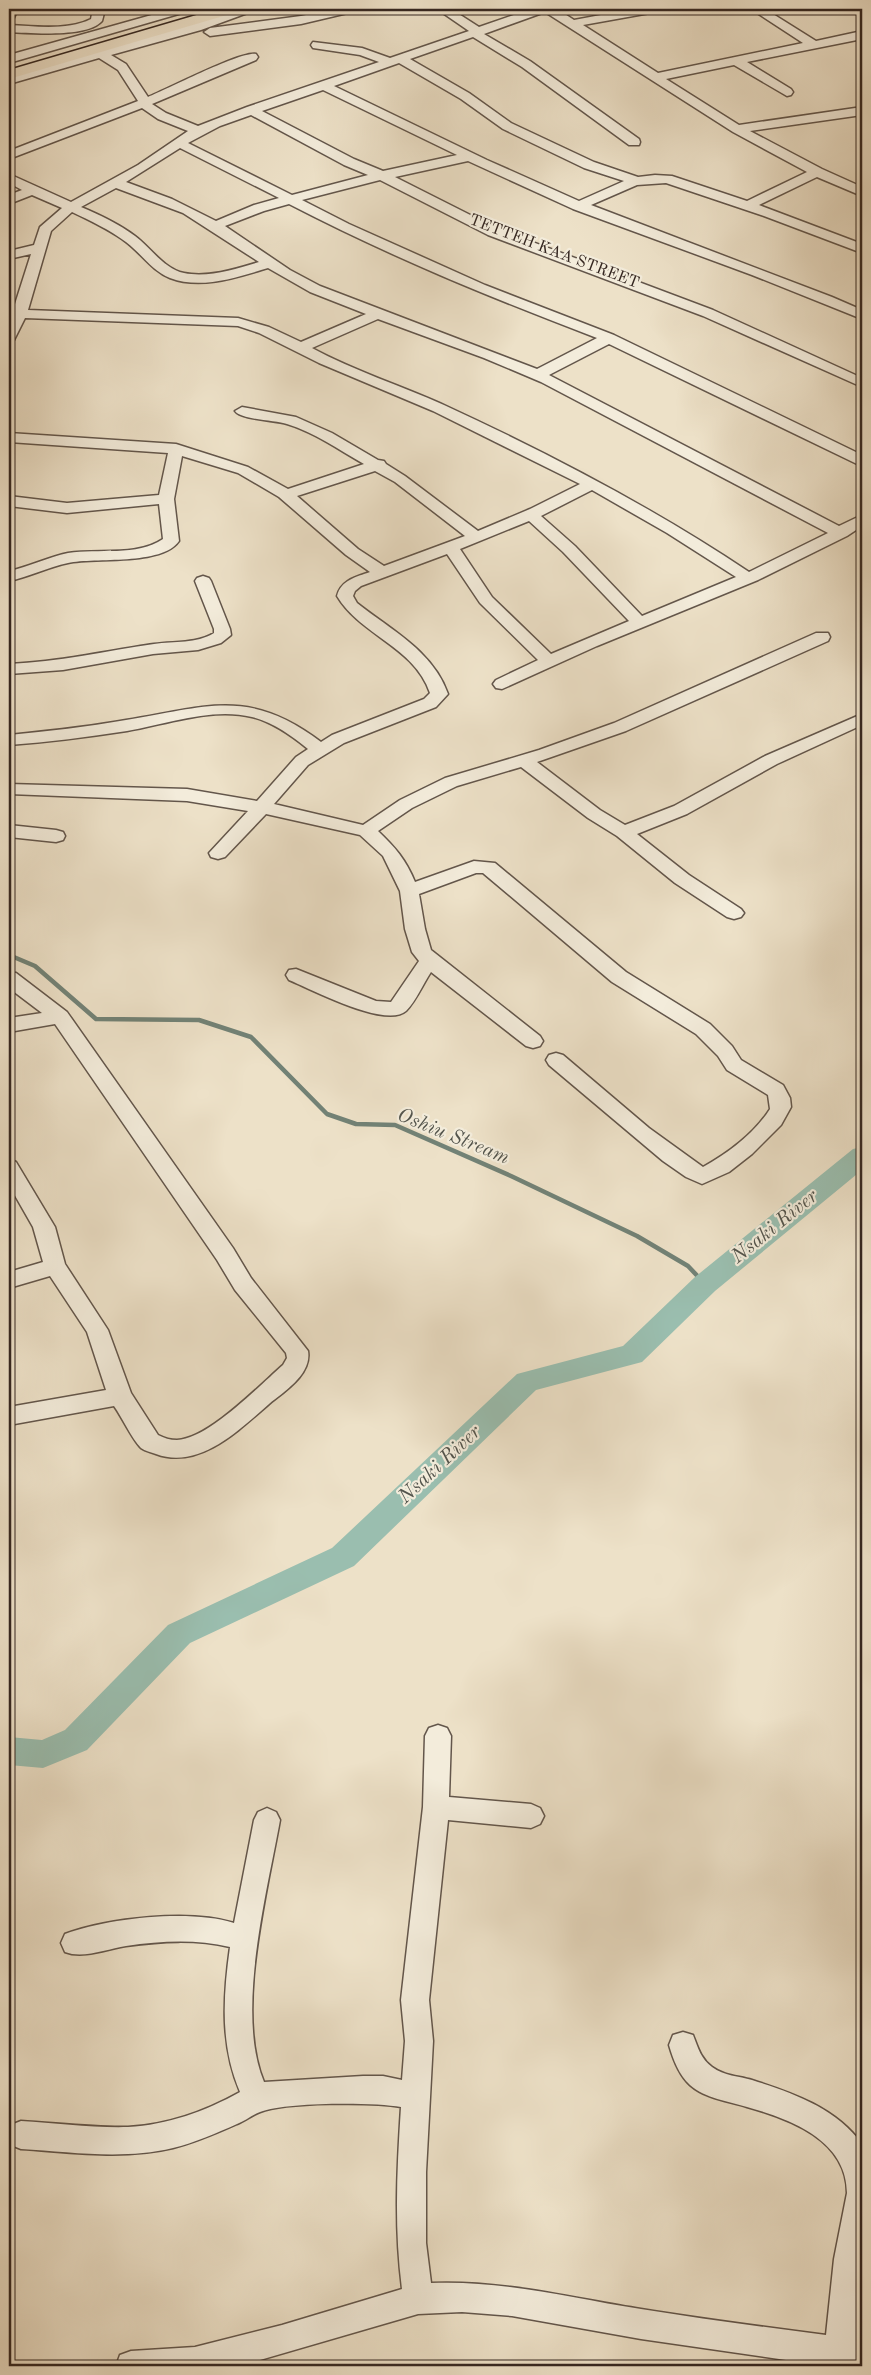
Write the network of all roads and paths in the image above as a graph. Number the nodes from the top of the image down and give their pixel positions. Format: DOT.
graph roads {
  1 [pos="12,9"];
  2 [pos="99,9"];
  3 [pos="185,9"];
  4 [pos="198,9"];
  5 [pos="232,9"];
  6 [pos="249,9"];
  7 [pos="443,9"];
  8 [pos="542,9"];
  9 [pos="549,9"];
  10 [pos="650,9"];
  11 [pos="757,9"];
  12 [pos="859,9"];
  13 [pos="348,10"];
  14 [pos="634,10"];
  15 [pos="862,11"];
  16 [pos="9,18"];
  17 [pos="174,22"];
  18 [pos="572,24"];
  19 [pos="90,25"];
  20 [pos="196,27"];
  21 [pos="9,29"];
  22 [pos="104,32"];
  23 [pos="477,33"];
  24 [pos="862,35"];
  25 [pos="89,41"];
  26 [pos="65,42"];
  27 [pos="317,45"];
  28 [pos="814,45"];
  29 [pos="102,55"];
  30 [pos="252,57"];
  31 [pos="9,59"];
  32 [pos="395,60"];
  33 [pos="737,61"];
  34 [pos="9,65"];
  35 [pos="9,75"];
  36 [pos="656,77"];
  37 [pos="9,80"];
  38 [pos="323,85"];
  39 [pos="787,92"];
  40 [pos="144,101"];
  41 [pos="251,110"];
  42 [pos="862,111"];
  43 [pos="737,130"];
  44 [pos="198,131"];
  45 [pos="634,142"];
  46 [pos="180,144"];
  47 [pos="9,155"];
  48 [pos="468,158"];
  49 [pos="817,172"];
  50 [pos="379,176"];
  51 [pos="9,178"];
  52 [pos="635,181"];
  53 [pos="115,183"];
  54 [pos="32,190"];
  55 [pos="862,192"];
  56 [pos="9,200"];
  57 [pos="291,200"];
  58 [pos="578,206"];
  59 [pos="747,206"];
  60 [pos="71,207"];
  61 [pos="214,226"];
  62 [pos="40,248"];
  63 [pos="862,249"];
  64 [pos="9,255"];
  65 [pos="269,264"];
  66 [pos="20,314"];
  67 [pos="378,314"];
  68 [pos="862,315"];
  69 [pos="9,337"];
  70 [pos="609,338"];
  71 [pos="300,348"];
  72 [pos="537,375"];
  73 [pos="862,383"];
  74 [pos="242,411"];
  75 [pos="9,437"];
  76 [pos="176,449"];
  77 [pos="862,461"];
  78 [pos="379,464"];
  79 [pos="593,483"];
  80 [pos="286,495"];
  81 [pos="166,499"];
  82 [pos="9,501"];
  83 [pos="531,515"];
  84 [pos="862,520"];
  85 [pos="841,533"];
  86 [pos="477,538"];
  87 [pos="451,548"];
  88 [pos="382,572"];
  89 [pos="9,576"];
  90 [pos="746,577"];
  91 [pos="203,581"];
  92 [pos="639,622"];
  93 [pos="822,637"];
  94 [pos="548,660"];
  95 [pos="9,669"];
  96 [pos="502,684"];
  97 [pos="862,719"];
  98 [pos="9,740"];
  99 [pos="319,749"];
  100 [pos="524,761"];
  101 [pos="9,788"];
  102 [pos="262,807"];
  103 [pos="9,831"];
  104 [pos="366,831"];
  105 [pos="623,832"];
  106 [pos="56,836"];
  107 [pos="218,853"];
  108 [pos="409,891"];
  109 [pos="734,912"];
  110 [pos="429,960"];
  111 [pos="296,975"];
  112 [pos="9,978"];
  113 [pos="60,1017"];
  114 [pos="9,1025"];
  115 [pos="533,1041"];
  116 [pos="556,1060"];
  117 [pos="9,1167"];
  118 [pos="55,1266"];
  119 [pos="9,1280"];
  120 [pos="120,1396"];
  121 [pos="9,1416"];
  122 [pos="438,1736"];
  123 [pos="436,1807"];
  124 [pos="531,1816"];
  125 [pos="267,1820"];
  126 [pos="246,1940"];
  127 [pos="75,1943"];
  128 [pos="683,2045"];
  129 [pos="415,2096"];
  130 [pos="257,2098"];
  131 [pos="21,2134"];
  132 [pos="418,2299"];
  133 [pos="831,2356"];
  134 [pos="195,2364"];
  135 [pos="131,2366"];
  1 -- 16 [label="street"];
  2 -- 19 [label="street"];
  3 -- 22 [label="street"];
  4 -- 17 [label="main road"];
  5 -- 17 [label="main road"];
  6 -- 20 [label="street"];
  7 -- 23 [label="street"];
  8 -- 23 [label="street"];
  9 -- 18 [label="street"];
  10 -- 14 [label="street"];
  11 -- 28 [label="street"];
  12 -- 15 [label="street"];
  13 -- 20 [label="street"];
  14 -- 18 [label="street"];
  17 -- 25 [label="main road"];
  17 -- 35 [label="main road"];
  18 -- 36 [label="street"];
  19 -- 21 [label="street"];
  19 -- 22 [label="street"];
  20 -- 29 [label="street"];
  22 -- 26 [label="street"];
  23 -- 32 [label="street"];
  23 -- 45 [label="street"];
  24 -- 28 [label="street"];
  25 -- 26 [label="main road"];
  25 -- 34 [label="main road"];
  26 -- 31 [label="street"];
  27 -- 32 [label="street"];
  28 -- 33 [label="street"];
  29 -- 37 [label="street"];
  29 -- 40 [label="street"];
  30 -- 40 [label="street"];
  32 -- 38 [label="street"];
  32 -- 52 [label="street"];
  33 -- 36 [label="street"];
  33 -- 39 [label="street"];
  36 -- 43 [label="street"];
  38 -- 41 [label="street"];
  38 -- 48 [label="street"];
  40 -- 44 [label="street"];
  40 -- 47 [label="street"];
  41 -- 44 [label="street"];
  41 -- 50 [label="street, TETTEH KAA STREET"];
  42 -- 43 [label="street"];
  43 -- 49 [label="street"];
  44 -- 46 [label="street"];
  46 -- 53 [label="street"];
  46 -- 57 [label="street"];
  48 -- 50 [label="street"];
  48 -- 58 [label="street"];
  49 -- 55 [label="street"];
  49 -- 59 [label="street"];
  50 -- 57 [label="street"];
  50 -- 73 [label="street, TETTEH KAA STREET"];
  51 -- 54 [label="street"];
  52 -- 58 [label="street"];
  52 -- 59 [label="street"];
  53 -- 60 [label="street"];
  53 -- 61 [label="street"];
  54 -- 56 [label="street"];
  54 -- 60 [label="street"];
  57 -- 61 [label="street"];
  57 -- 70 [label="street"];
  58 -- 68 [label="street"];
  59 -- 63 [label="street"];
  60 -- 62 [label="street"];
  60 -- 65 [label="street"];
  61 -- 65 [label="street"];
  62 -- 64 [label="street"];
  62 -- 66 [label="street"];
  65 -- 67 [label="street"];
  66 -- 69 [label="street"];
  66 -- 71 [label="street"];
  67 -- 71 [label="street"];
  67 -- 72 [label="street"];
  70 -- 72 [label="street"];
  70 -- 77 [label="street"];
  71 -- 79 [label="street"];
  72 -- 85 [label="street"];
  74 -- 78 [label="street"];
  75 -- 76 [label="street"];
  76 -- 80 [label="street"];
  76 -- 81 [label="street"];
  78 -- 80 [label="street"];
  78 -- 86 [label="street"];
  79 -- 83 [label="street"];
  79 -- 90 [label="street"];
  80 -- 88 [label="street"];
  81 -- 82 [label="street"];
  81 -- 89 [label="street"];
  83 -- 86 [label="street"];
  83 -- 92 [label="street"];
  84 -- 85 [label="street"];
  85 -- 90 [label="street"];
  86 -- 87 [label="street"];
  87 -- 88 [label="street"];
  87 -- 94 [label="street"];
  88 -- 99 [label="street"];
  90 -- 92 [label="street"];
  91 -- 95 [label="street"];
  92 -- 94 [label="street"];
  93 -- 100 [label="street"];
  94 -- 96 [label="street"];
  97 -- 105 [label="street"];
  98 -- 99 [label="street"];
  99 -- 102 [label="street"];
  100 -- 104 [label="street"];
  100 -- 105 [label="street"];
  101 -- 102 [label="street"];
  102 -- 104 [label="street"];
  102 -- 107 [label="street"];
  103 -- 106 [label="street"];
  104 -- 108 [label="street"];
  105 -- 109 [label="street"];
  108 -- 110 [label="street"];
  108 -- 116 [label="street"];
  110 -- 111 [label="street"];
  110 -- 115 [label="street"];
  112 -- 113 [label="street"];
  113 -- 114 [label="street"];
  113 -- 120 [label="street"];
  117 -- 118 [label="street"];
  118 -- 119 [label="street"];
  118 -- 120 [label="street"];
  120 -- 121 [label="street"];
  122 -- 123 [label="street"];
  123 -- 124 [label="street"];
  123 -- 129 [label="street"];
  125 -- 126 [label="street"];
  126 -- 127 [label="street"];
  126 -- 130 [label="street"];
  128 -- 133 [label="street"];
  129 -- 130 [label="street"];
  129 -- 132 [label="street"];
  130 -- 131 [label="street"];
  132 -- 133 [label="street"];
  132 -- 134 [label="street"];
  134 -- 135 [label="street"];
}
